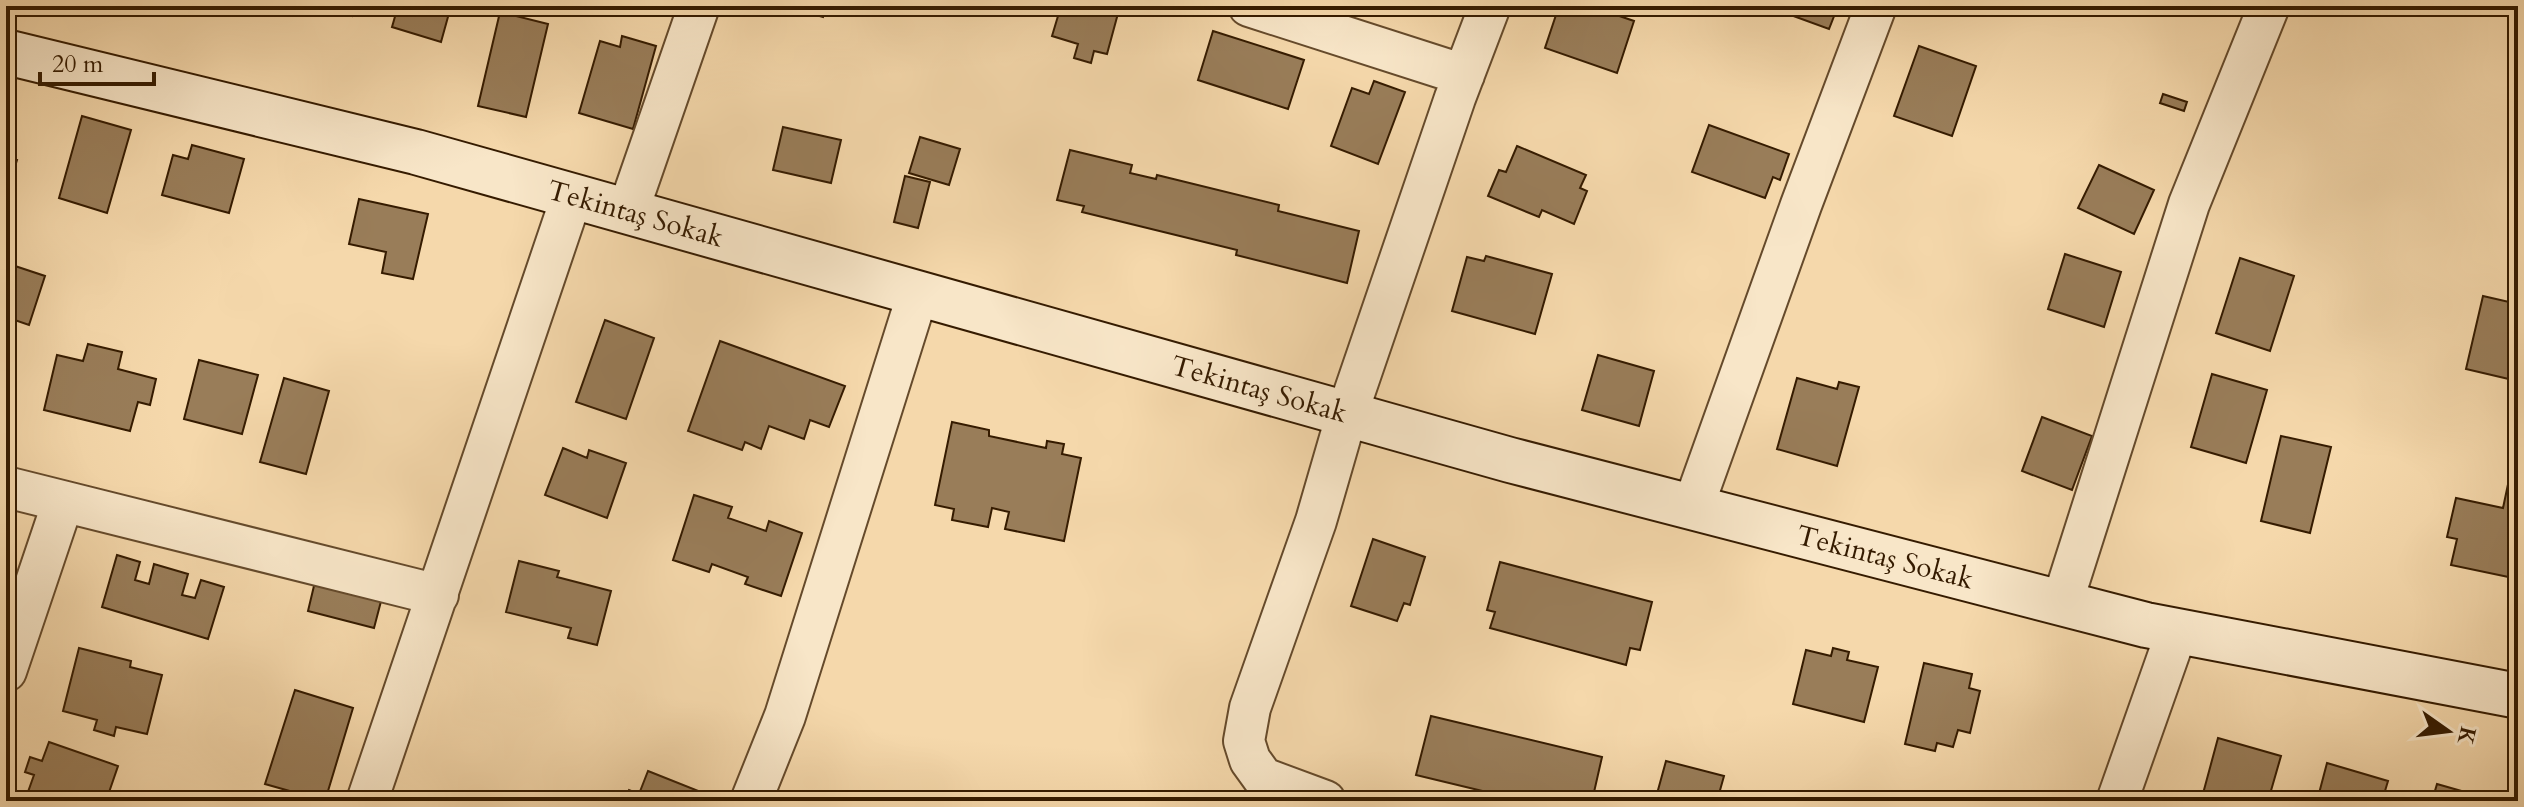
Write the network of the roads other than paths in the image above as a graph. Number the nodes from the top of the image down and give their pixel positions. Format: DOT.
graph roads {
  1 [pos="699,6"];
  2 [pos="1249,6"];
  3 [pos="1490,6"];
  4 [pos="1876,6"];
  5 [pos="2269,6"];
  6 [pos="6,52"];
  7 [pos="1464,75"];
  8 [pos="572,196"];
  9 [pos="628,211"];
  10 [pos="918,293"];
  11 [pos="1347,414"];
  12 [pos="6,487"];
  13 [pos="63,502"];
  14 [pos="1693,507"];
  15 [pos="438,595"];
  16 [pos="2062,603"];
  17 [pos="2177,631"];
  18 [pos="6,671"];
  19 [pos="2518,696"];
  20 [pos="367,801"];
  21 [pos="751,801"];
  22 [pos="1325,801"];
  23 [pos="2117,801"];
  1 -- 9 [label="street"];
  2 -- 7 [label="street"];
  3 -- 7 [label="street"];
  4 -- 14 [label="street"];
  5 -- 16 [label="street"];
  6 -- 8 [label="street, Tekintaş Sokak"];
  7 -- 11 [label="street"];
  8 -- 9 [label="street, Tekintaş Sokak"];
  8 -- 15 [label="street"];
  9 -- 10 [label="street, Tekintaş Sokak"];
  10 -- 11 [label="street, Tekintaş Sokak"];
  10 -- 21 [label="street"];
  11 -- 14 [label="street, Tekintaş Sokak"];
  11 -- 22 [label="street"];
  12 -- 13 [label="street"];
  13 -- 15 [label="street"];
  13 -- 18 [label="street"];
  14 -- 16 [label="street, Tekintaş Sokak"];
  15 -- 20 [label="street"];
  16 -- 17 [label="street, Tekintaş Sokak"];
  17 -- 19 [label="street, Tekintaş Sokak"];
  17 -- 23 [label="street"];
}
